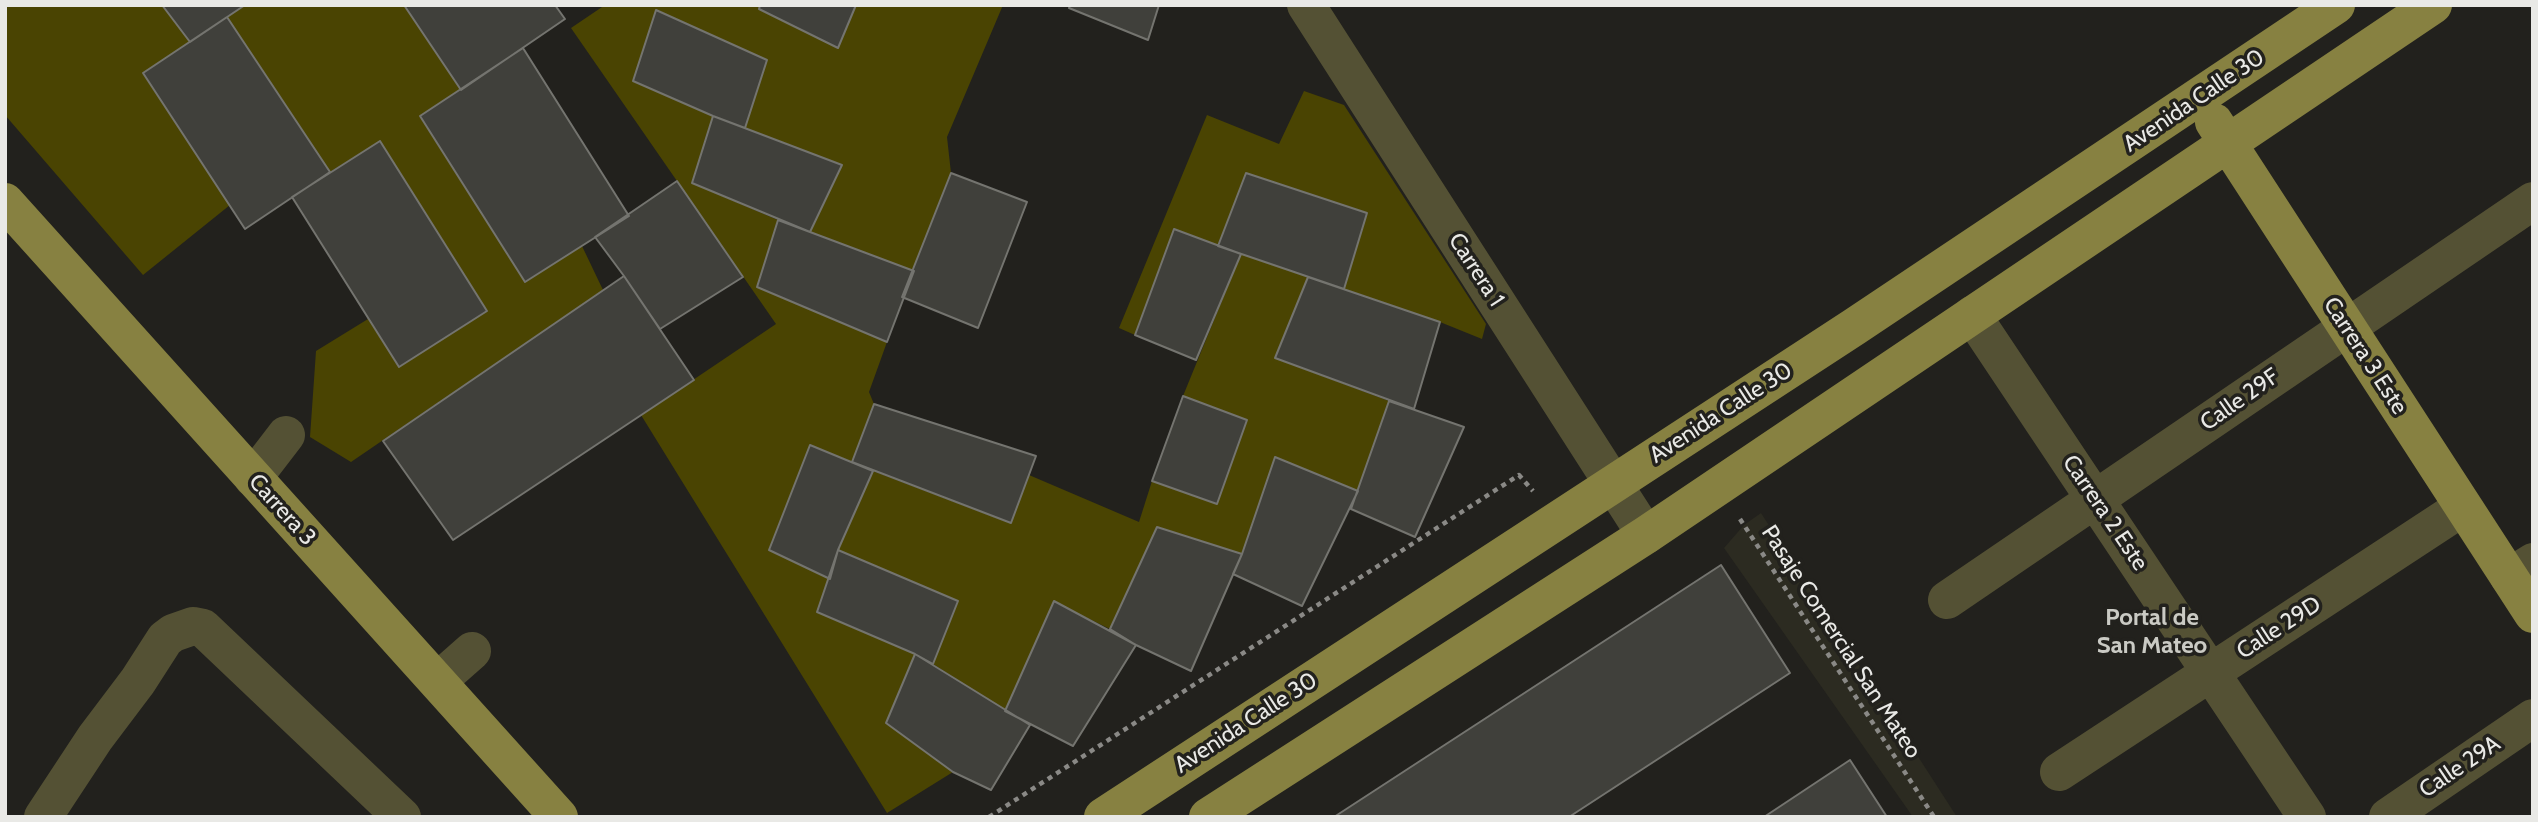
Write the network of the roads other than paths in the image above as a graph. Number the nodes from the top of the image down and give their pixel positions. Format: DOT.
graph roads {
  1 [pos="1306,5"];
  2 [pos="2336,5"];
  3 [pos="2433,5"];
  4 [pos="2199,99"];
  5 [pos="2227,142"];
  6 [pos="5,202"];
  7 [pos="2529,213"];
  8 [pos="1972,315"];
  9 [pos="2346,327"];
  10 [pos="286,435"];
  11 [pos="253,478"];
  12 [pos="1612,482"];
  13 [pos="2096,500"];
  14 [pos="2463,507"];
  15 [pos="1646,535"];
  16 [pos="2521,569"];
  17 [pos="1947,600"];
  18 [pos="2533,614"];
  19 [pos="472,651"];
  20 [pos="2212,672"];
  21 [pos="438,681"];
  22 [pos="2533,718"];
  23 [pos="2059,772"];
  24 [pos="43,817"];
  25 [pos="401,817"];
  26 [pos="559,817"];
  27 [pos="1102,817"];
  28 [pos="1208,817"];
  29 [pos="2307,817"];
  30 [pos="2388,817"];
  1 -- 12 [label="street, Carrera 1"];
  2 -- 4 [label="main road, Avenida Calle 30"];
  3 -- 5 [label="main road"];
  4 -- 5 [label="main road, Carrera 3 Este"];
  4 -- 12 [label="main road, Avenida Calle 30"];
  5 -- 8 [label="main road"];
  5 -- 9 [label="main road, Carrera 3 Este"];
  6 -- 11 [label="main road, Carrera 3"];
  7 -- 9 [label="street, Calle 29F"];
  8 -- 13 [label="street, Carrera 2 Este"];
  8 -- 15 [label="main road"];
  9 -- 13 [label="street, Calle 29F"];
  9 -- 14 [label="main road, Carrera 3 Este"];
  10 -- 11 [label="street"];
  11 -- 21 [label="main road, Carrera 3"];
  12 -- 15 [label="street, Carrera 1"];
  12 -- 27 [label="main road, Avenida Calle 30"];
  13 -- 17 [label="street, Calle 29F"];
  13 -- 20 [label="street, Carrera 2 Este"];
  14 -- 16 [label="main road, Carrera 3 Este"];
  14 -- 20 [label="street, Calle 29D"];
  15 -- 28 [label="main road"];
  16 -- 18 [label="main road, Carrera 3 Este"];
  19 -- 21 [label="street"];
  20 -- 23 [label="street, Calle 29D"];
  20 -- 29 [label="street, Carrera 2 Este"];
  21 -- 26 [label="main road, Carrera 3"];
  22 -- 30 [label="street, Calle 29A"];
  24 -- 25 [label="street"];
}
